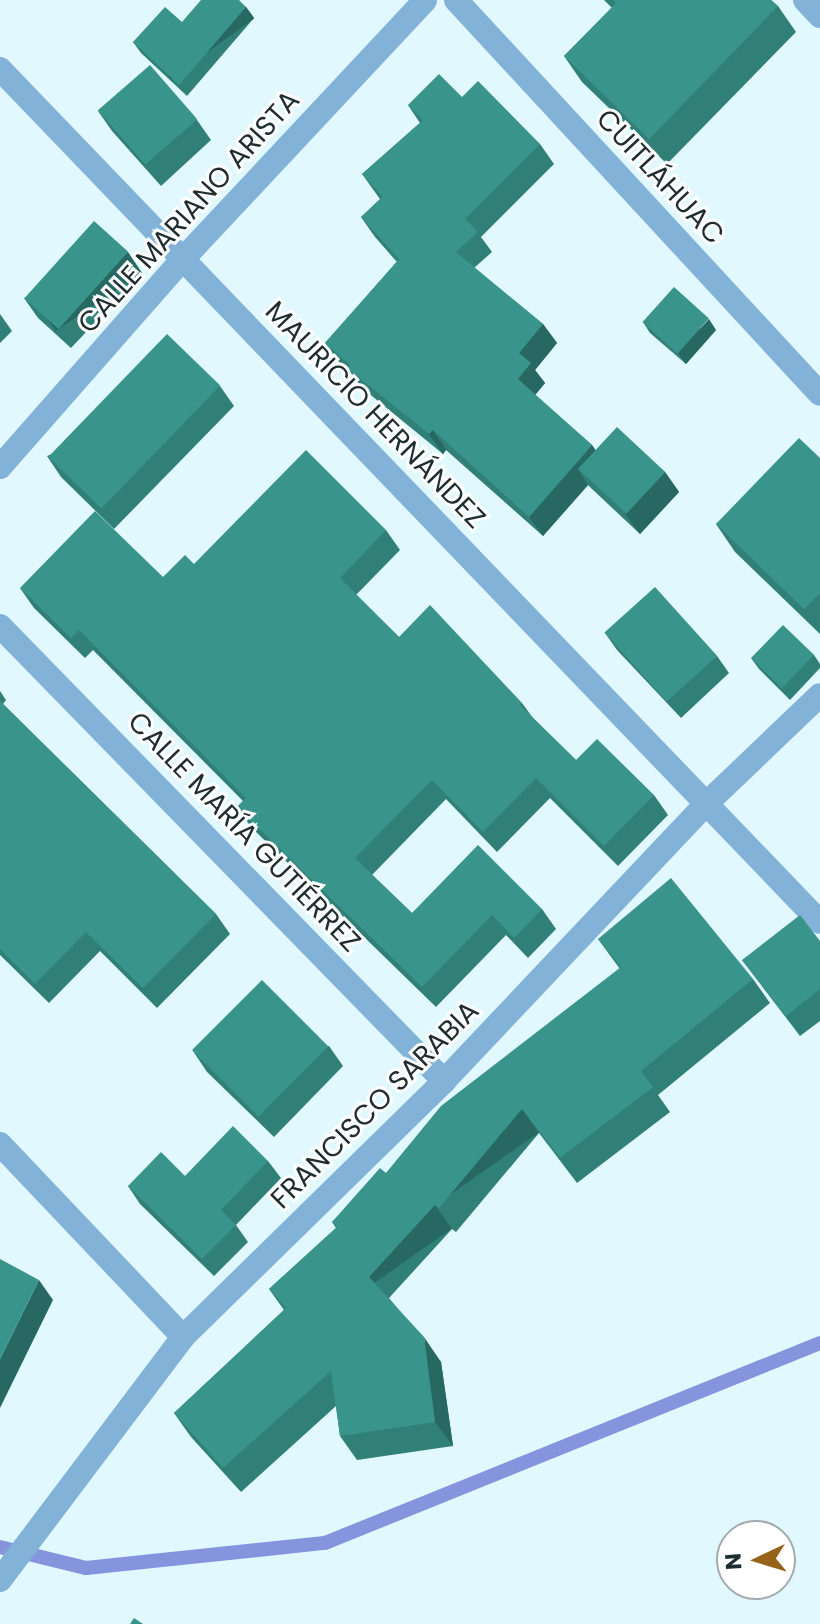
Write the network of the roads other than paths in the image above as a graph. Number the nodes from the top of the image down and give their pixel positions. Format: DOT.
graph roads {
  1 [pos="425,0"];
  2 [pos="456,0"];
  3 [pos="805,0"];
  4 [pos="820,16"];
  5 [pos="0,69"];
  6 [pos="183,259"];
  7 [pos="820,394"];
  8 [pos="0,467"];
  9 [pos="0,626"];
  10 [pos="820,695"];
  11 [pos="707,803"];
  12 [pos="820,922"];
  13 [pos="444,1081"];
  14 [pos="0,1144"];
  15 [pos="183,1337"];
  16 [pos="0,1580"];
  1 -- 6 [label="street, CALLE MARIANO ARISTA"];
  2 -- 7 [label="street, CUITLÁHUAC"];
  3 -- 4 [label="street"];
  5 -- 6 [label="street, MAURICIO HERNÁNDEZ"];
  6 -- 8 [label="street, CALLE MARIANO ARISTA"];
  6 -- 11 [label="street, MAURICIO HERNÁNDEZ"];
  9 -- 13 [label="street, CALLE MARÍA GUTIÉRREZ"];
  10 -- 11 [label="street, FRANCISCO SARABIA"];
  11 -- 12 [label="street, MAURICIO HERNÁNDEZ"];
  11 -- 13 [label="street, FRANCISCO SARABIA"];
  13 -- 15 [label="street, FRANCISCO SARABIA"];
  14 -- 15 [label="street"];
  15 -- 16 [label="street, FRANCISCO SARABIA"];
}
